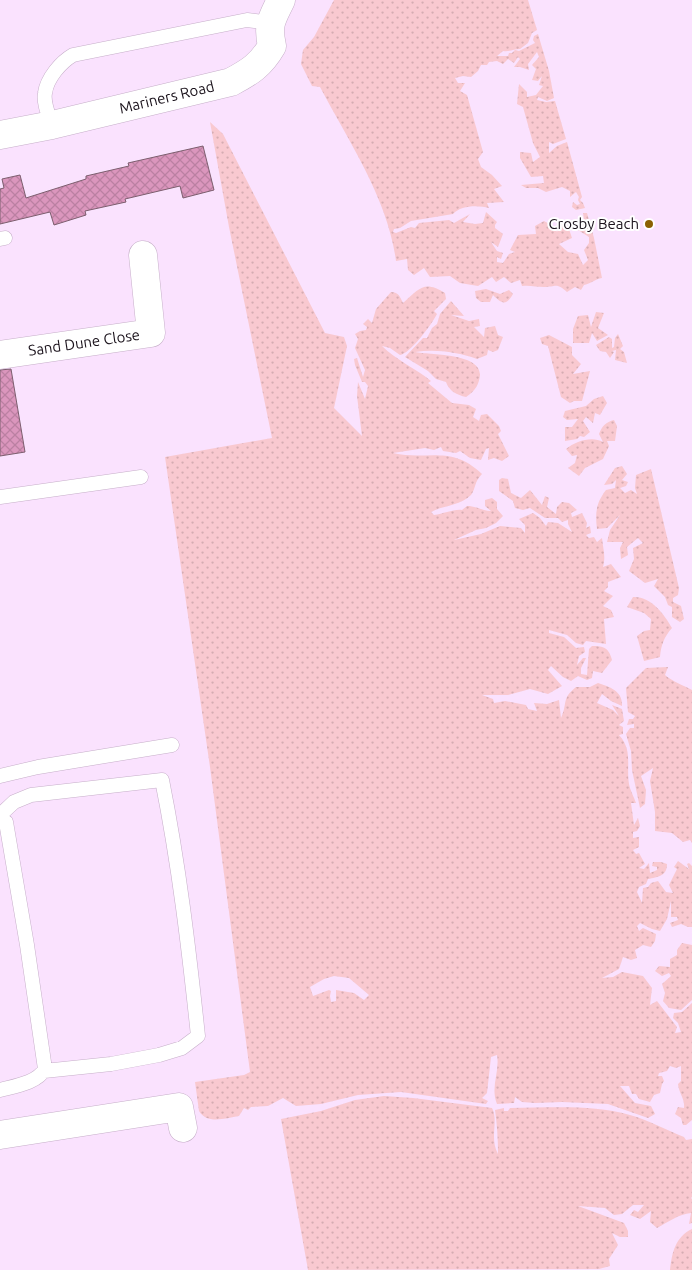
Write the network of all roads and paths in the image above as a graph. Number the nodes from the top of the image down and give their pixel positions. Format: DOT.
graph roads {
  1 [pos="276,12"];
  2 [pos="52,125"];
  3 [pos="0,135"];
  4 [pos="143,255"];
  5 [pos="0,355"];
  6 [pos="141,477"];
  7 [pos="0,497"];
  8 [pos="172,745"];
  9 [pos="0,776"];
  10 [pos="0,817"];
  11 [pos="44,1072"];
  12 [pos="0,1090"];
  13 [pos="183,1128"];
  14 [pos="0,1135"];
  1 -- 2 [label="street, Mariners Road"];
  1 -- 2 [label="lane"];
  2 -- 3 [label="street, Mariners Road"];
  4 -- 5 [label="street, Sand Dune Close"];
  6 -- 7 [label="lane"];
  8 -- 9 [label="lane"];
  10 -- 11 [label="lane"];
  10 -- 11 [label="lane"];
  11 -- 12 [label="lane"];
  13 -- 14 [label="street"];
}
